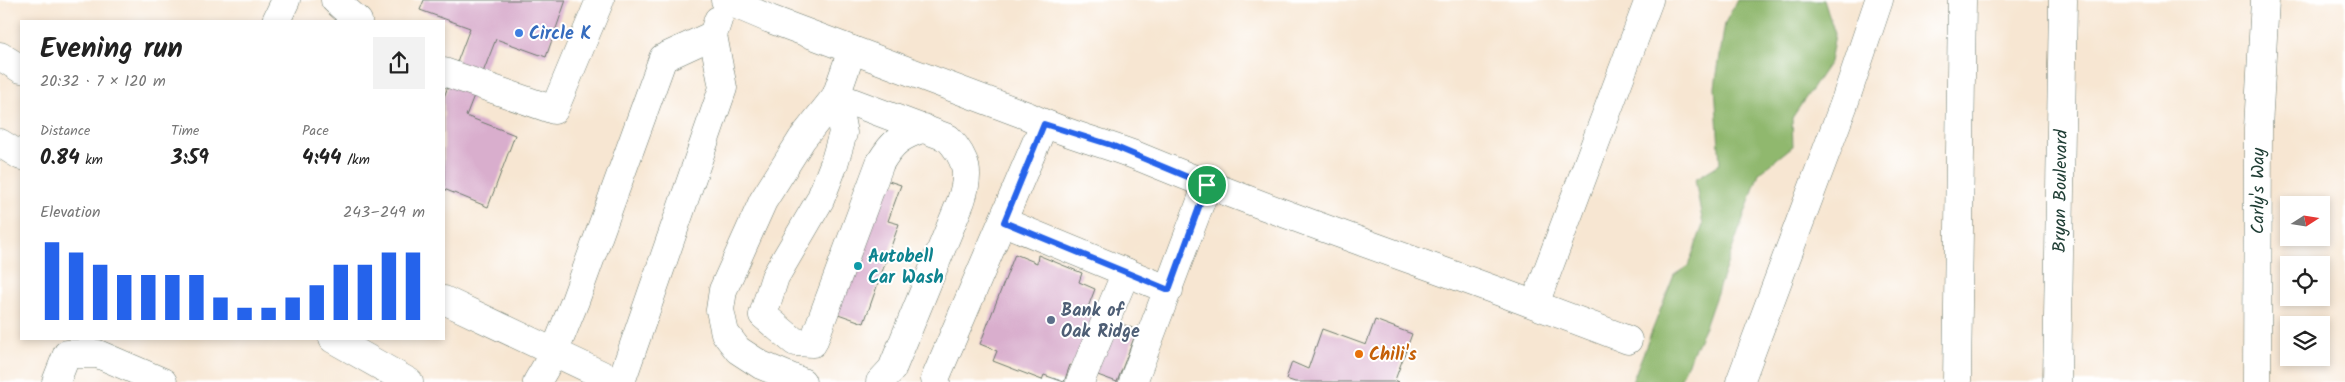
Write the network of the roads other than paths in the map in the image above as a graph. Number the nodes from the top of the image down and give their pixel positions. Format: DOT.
graph roads {
  1 [pos="286,0"];
  2 [pos="335,0"];
  3 [pos="600,0"];
  4 [pos="724,0"];
  5 [pos="1649,0"];
  6 [pos="1879,0"];
  7 [pos="1962,0"];
  8 [pos="2063,0"];
  9 [pos="2265,0"];
  10 [pos="276,20"];
  11 [pos="357,20"];
  12 [pos="713,35"];
  13 [pos="852,50"];
  14 [pos="0,56"];
  15 [pos="20,68"];
  16 [pos="445,72"];
  17 [pos="836,96"];
  18 [pos="1044,124"];
  19 [pos="924,128"];
  20 [pos="0,143"];
  21 [pos="20,155"];
  22 [pos="1207,185"];
  23 [pos="1004,222"];
  24 [pos="1126,272"];
  25 [pos="1169,290"];
  26 [pos="445,300"];
  27 [pos="1535,304"];
  28 [pos="335,340"];
  29 [pos="1628,340"];
  30 [pos="554,353"];
  31 [pos="56,382"];
  32 [pos="164,382"];
  33 [pos="409,382"];
  34 [pos="537,382"];
  35 [pos="617,382"];
  36 [pos="621,382"];
  37 [pos="802,382"];
  38 [pos="880,382"];
  39 [pos="936,382"];
  40 [pos="1080,382"];
  41 [pos="1133,382"];
  42 [pos="1740,382"];
  43 [pos="1957,382"];
  44 [pos="2057,382"];
  45 [pos="2257,382"];
  1 -- 10 [label="main road"];
  2 -- 11 [label="main road"];
  3 -- 16 [label="main road"];
  4 -- 12 [label="main road"];
  4 -- 13 [label="main road"];
  5 -- 27 [label="main road"];
  6 -- 42 [label="main road"];
  7 -- 43 [label="main road"];
  8 -- 44 [label="main road, Bryan Boulevard"];
  9 -- 45 [label="main road, Carly's Way"];
  12 -- 30 [label="main road"];
  12 -- 36 [label="main road"];
  13 -- 17 [label="main road"];
  13 -- 18 [label="main road"];
  14 -- 15 [label="main road"];
  17 -- 19 [label="main road"];
  17 -- 19 [label="main road"];
  17 -- 37 [label="main road"];
  18 -- 22 [label="main road"];
  18 -- 23 [label="main road"];
  19 -- 38 [label="main road"];
  20 -- 21 [label="main road"];
  22 -- 25 [label="main road"];
  22 -- 27 [label="main road"];
  23 -- 24 [label="main road"];
  23 -- 39 [label="main road"];
  24 -- 25 [label="main road"];
  24 -- 40 [label="main road"];
  25 -- 41 [label="main road"];
  26 -- 30 [label="main road"];
  27 -- 29 [label="main road"];
  28 -- 33 [label="main road"];
  30 -- 34 [label="main road"];
  30 -- 35 [label="main road"];
  31 -- 32 [label="main road"];
}
